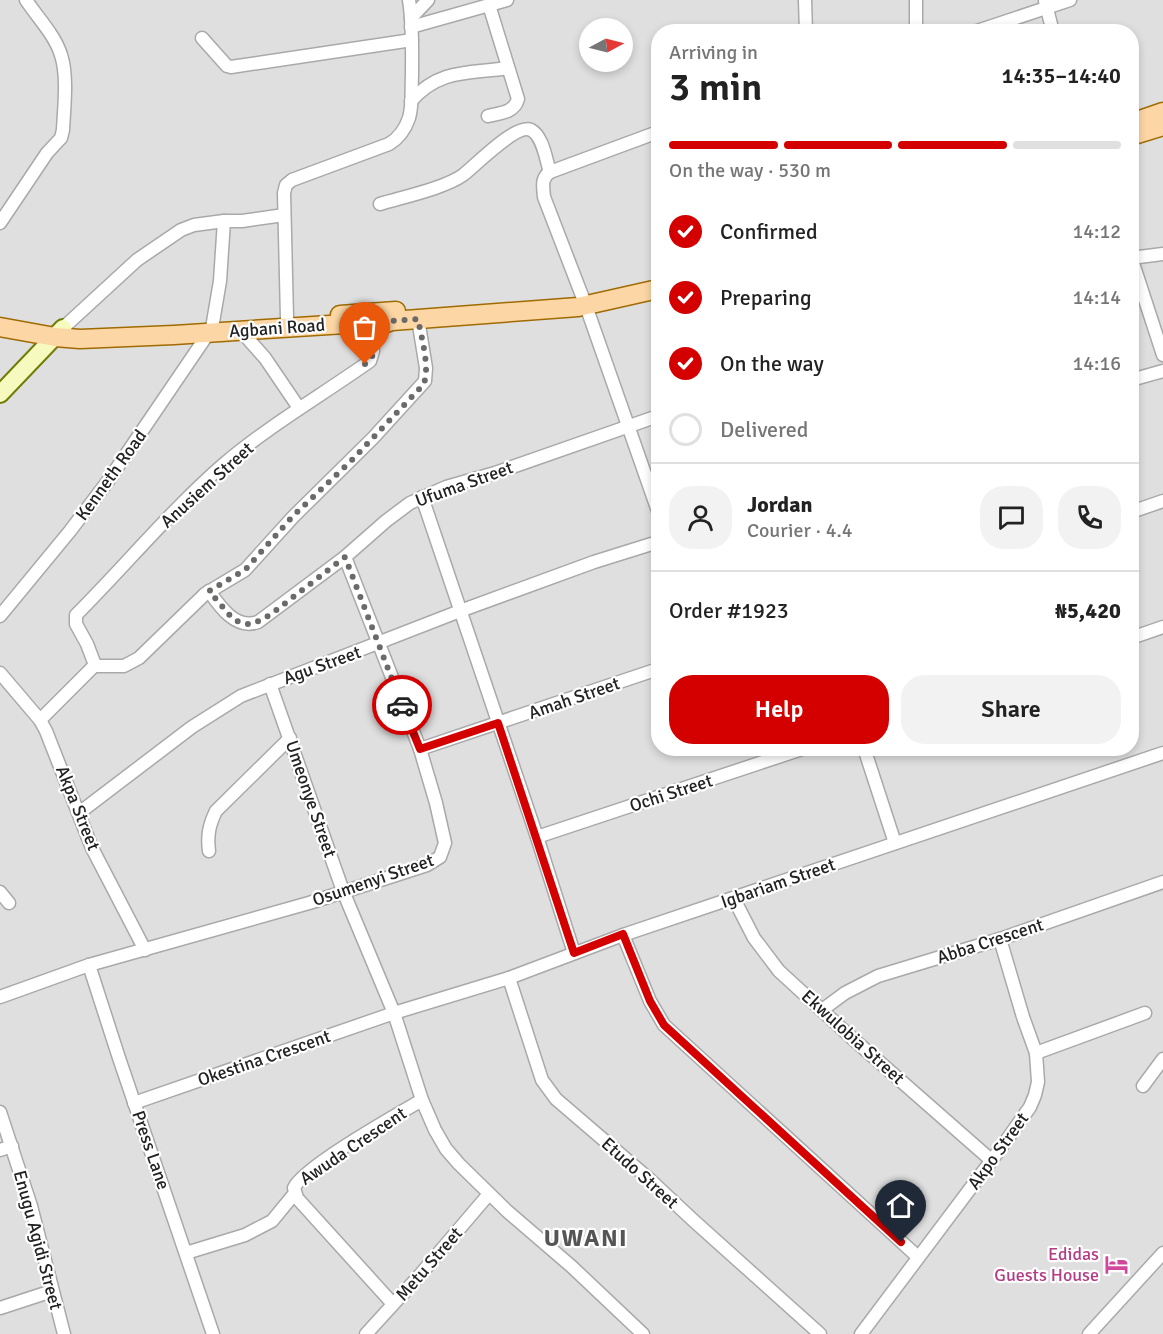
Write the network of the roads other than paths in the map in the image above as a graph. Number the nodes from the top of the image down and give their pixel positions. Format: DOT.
graph roads {
  1 [pos="26,0"];
  2 [pos="409,0"];
  3 [pos="428,0"];
  4 [pos="507,0"];
  5 [pos="805,0"];
  6 [pos="916,0"];
  7 [pos="1070,0"];
  8 [pos="1045,3"];
  9 [pos="489,5"];
  10 [pos="411,22"];
  11 [pos="806,24"];
  12 [pos="916,24"];
  13 [pos="994,24"];
  14 [pos="1051,24"];
  15 [pos="202,38"];
  16 [pos="412,40"];
  17 [pos="508,68"];
  18 [pos="411,100"];
  19 [pos="1163,112"];
  20 [pos="488,116"];
  21 [pos="1139,120"];
  22 [pos="1163,126"];
  23 [pos="1139,134"];
  24 [pos="651,135"];
  25 [pos="550,172"];
  26 [pos="380,204"];
  27 [pos="284,215"];
  28 [pos="224,221"];
  29 [pos="0,223"];
  30 [pos="1163,254"];
  31 [pos="1139,257"];
  32 [pos="651,278"];
  33 [pos="1139,282"];
  34 [pos="651,290"];
  35 [pos="584,301"];
  36 [pos="0,317"];
  37 [pos="287,318"];
  38 [pos="418,319"];
  39 [pos="0,327"];
  40 [pos="370,327"];
  41 [pos="209,330"];
  42 [pos="241,331"];
  43 [pos="59,333"];
  44 [pos="1163,355"];
  45 [pos="1163,370"];
  46 [pos="1139,378"];
  47 [pos="0,394"];
  48 [pos="299,408"];
  49 [pos="651,418"];
  50 [pos="629,426"];
  51 [pos="651,490"];
  52 [pos="422,497"];
  53 [pos="1163,501"];
  54 [pos="1139,509"];
  55 [pos="651,544"];
  56 [pos="345,557"];
  57 [pos="209,591"];
  58 [pos="460,611"];
  59 [pos="0,616"];
  60 [pos="1163,627"];
  61 [pos="1139,635"];
  62 [pos="379,643"];
  63 [pos="95,665"];
  64 [pos="651,671"];
  65 [pos="0,673"];
  66 [pos="270,684"];
  67 [pos="40,720"];
  68 [pos="498,723"];
  69 [pos="290,738"];
  70 [pos="420,749"];
  71 [pos="1163,753"];
  72 [pos="781,756"];
  73 [pos="867,756"];
  74 [pos="79,813"];
  75 [pos="537,837"];
  76 [pos="895,843"];
  77 [pos="209,851"];
  78 [pos="1163,882"];
  79 [pos="343,891"];
  80 [pos="0,892"];
  81 [pos="734,898"];
  82 [pos="9,903"];
  83 [pos="623,934"];
  84 [pos="1000,939"];
  85 [pos="145,950"];
  86 [pos="574,953"];
  87 [pos="89,965"];
  88 [pos="509,978"];
  89 [pos="0,997"];
  90 [pos="822,1010"];
  91 [pos="394,1013"];
  92 [pos="1145,1013"];
  93 [pos="1036,1053"];
  94 [pos="1163,1059"];
  95 [pos="1143,1086"];
  96 [pos="422,1100"];
  97 [pos="134,1103"];
  98 [pos="0,1112"];
  99 [pos="6,1148"];
  100 [pos="991,1160"];
  101 [pos="295,1193"];
  102 [pos="489,1194"];
  103 [pos="186,1253"];
  104 [pos="1163,1253"];
  105 [pos="918,1257"];
  106 [pos="52,1291"];
  107 [pos="393,1304"];
  108 [pos="0,1308"];
  109 [pos="64,1334"];
  110 [pos="213,1334"];
  111 [pos="366,1334"];
  112 [pos="643,1334"];
  113 [pos="820,1334"];
  114 [pos="861,1334"];
  115 [pos="1089,1334"];
  1 -- 29 [label="street"];
  2 -- 10 [label="street"];
  3 -- 10 [label="street"];
  4 -- 9 [label="street"];
  5 -- 11 [label="street"];
  6 -- 12 [label="street"];
  7 -- 8 [label="street"];
  8 -- 13 [label="street"];
  8 -- 14 [label="street"];
  9 -- 10 [label="street"];
  9 -- 17 [label="street"];
  10 -- 16 [label="street"];
  15 -- 16 [label="street"];
  16 -- 18 [label="street"];
  17 -- 18 [label="street"];
  17 -- 20 [label="street"];
  18 -- 27 [label="street"];
  19 -- 21 [label="main road"];
  22 -- 23 [label="main road"];
  24 -- 25 [label="street"];
  25 -- 26 [label="street"];
  25 -- 35 [label="street"];
  27 -- 28 [label="street"];
  27 -- 37 [label="street"];
  28 -- 41 [label="street"];
  28 -- 43 [label="street"];
  30 -- 31 [label="street"];
  32 -- 35 [label="main road, Agbani Road"];
  33 -- 44 [label="street"];
  34 -- 35 [label="main road, Agbani Road"];
  35 -- 37 [label="main road, Agbani Road"];
  35 -- 38 [label="main road, Agbani Road"];
  35 -- 50 [label="street"];
  36 -- 43 [label="main road, Agbani Road"];
  37 -- 41 [label="main road, Agbani Road"];
  38 -- 40 [label="main road, Agbani Road"];
  38 -- 57 [label="street"];
  39 -- 43 [label="main road, Agbani Road"];
  40 -- 42 [label="main road, Agbani Road"];
  40 -- 48 [label="street, Anusiem Street"];
  41 -- 42 [label="main road, Agbani Road"];
  41 -- 43 [label="main road, Agbani Road"];
  41 -- 59 [label="street, Kenneth Road"];
  42 -- 48 [label="street"];
  43 -- 47 [label="main road"];
  45 -- 46 [label="street"];
  48 -- 63 [label="street, Anusiem Street"];
  49 -- 50 [label="street, Ufuma Street"];
  50 -- 51 [label="street"];
  50 -- 52 [label="street, Ufuma Street"];
  52 -- 56 [label="street, Ufuma Street"];
  52 -- 58 [label="street"];
  53 -- 54 [label="street"];
  55 -- 58 [label="street, Agu Street"];
  56 -- 57 [label="street, Ufuma Street"];
  56 -- 62 [label="street, Osumenyi Street"];
  57 -- 63 [label="street"];
  58 -- 62 [label="street, Agu Street"];
  58 -- 68 [label="street"];
  60 -- 61 [label="street"];
  62 -- 66 [label="street, Agu Street"];
  62 -- 70 [label="street, Osumenyi Street"];
  63 -- 67 [label="street"];
  64 -- 68 [label="street, Amah Street"];
  65 -- 67 [label="street, Akpa Street"];
  66 -- 69 [label="street, Umeonye Street"];
  66 -- 74 [label="street, Agu Street"];
  67 -- 74 [label="street, Akpa Street"];
  68 -- 70 [label="street, Amah Street"];
  68 -- 75 [label="street"];
  69 -- 77 [label="street"];
  69 -- 79 [label="street, Umeonye Street"];
  70 -- 79 [label="street, Osumenyi Street"];
  71 -- 76 [label="street, Igbariam Street"];
  72 -- 75 [label="street, Ochi Street"];
  73 -- 76 [label="street"];
  74 -- 85 [label="street, Akpa Street"];
  75 -- 86 [label="street"];
  76 -- 81 [label="street, Igbariam Street"];
  78 -- 84 [label="street, Abba Crescent"];
  79 -- 85 [label="street, Osumenyi Street"];
  79 -- 91 [label="street, Umeonye Street"];
  80 -- 82 [label="street"];
  81 -- 83 [label="street, Igbariam Street"];
  81 -- 90 [label="street, Ekwulobia Street"];
  83 -- 86 [label="street, Igbariam Street"];
  83 -- 105 [label="street"];
  84 -- 90 [label="street, Abba Crescent"];
  84 -- 93 [label="street, Akpo Street"];
  85 -- 87 [label="street, Osumenyi Street"];
  86 -- 88 [label="street, Igbariam Street"];
  87 -- 89 [label="street, Osumenyi Street"];
  87 -- 97 [label="street, Press Lane"];
  88 -- 91 [label="street, Igbariam Street"];
  88 -- 113 [label="street, Etudo Street"];
  90 -- 100 [label="street, Ekwulobia Street"];
  91 -- 96 [label="street, Umeonye Street"];
  91 -- 97 [label="street, Okestina Crescent"];
  92 -- 93 [label="street"];
  93 -- 100 [label="street, Akpo Street"];
  94 -- 95 [label="street"];
  96 -- 101 [label="street, Awuda Crescent"];
  96 -- 102 [label="street, Umeonye Street"];
  97 -- 103 [label="street, Press Lane"];
  98 -- 99 [label="street, Enugu Agidi Street"];
  99 -- 106 [label="street, Enugu Agidi Street"];
  100 -- 105 [label="street, Akpo Street"];
  101 -- 103 [label="street"];
  101 -- 107 [label="street, Awuda Crescent"];
  102 -- 107 [label="street, Metu Street"];
  102 -- 112 [label="street, Umeonye Street"];
  103 -- 110 [label="street, Press Lane"];
  104 -- 115 [label="street"];
  105 -- 114 [label="street, Akpo Street"];
  106 -- 108 [label="street"];
  106 -- 109 [label="street, Enugu Agidi Street"];
  107 -- 111 [label="street, Metu Street"];
}
